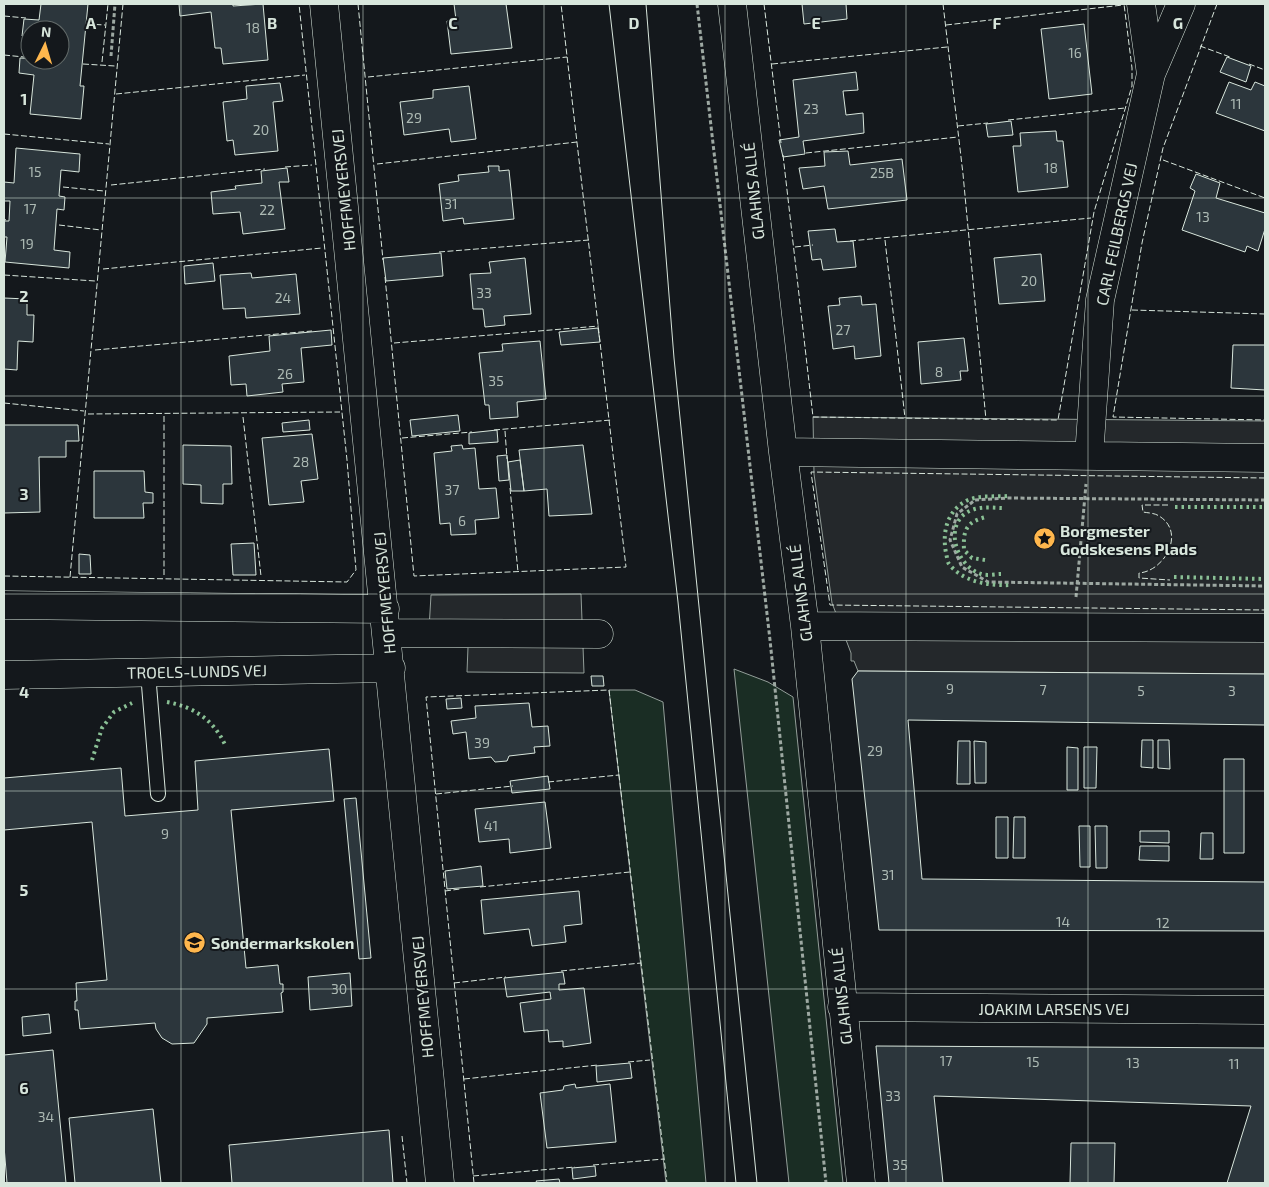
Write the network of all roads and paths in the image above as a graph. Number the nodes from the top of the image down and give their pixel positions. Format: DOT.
graph roads {
  1 [pos="115,4"];
  2 [pos="324,4"];
  3 [pos="697,4"];
  4 [pos="732,4"];
  5 [pos="1141,4"];
  6 [pos="1181,4"];
  7 [pos="111,56"];
  8 [pos="1151,74"];
  9 [pos="783,452"];
  10 [pos="1089,456"];
  11 [pos="1265,458"];
  12 [pos="1085,500"];
  13 [pos="1265,500"];
  14 [pos="1077,584"];
  15 [pos="1265,586"];
  16 [pos="4,605"];
  17 [pos="386,621"];
  18 [pos="805,626"];
  19 [pos="1073,627"];
  20 [pos="1265,628"];
  21 [pos="599,634"];
  22 [pos="391,668"];
  23 [pos="148,673"];
  24 [pos="4,675"];
  25 [pos="158,794"];
  26 [pos="842,1007"];
  27 [pos="1265,1010"];
  28 [pos="440,1183"];
  29 [pos="826,1183"];
  30 [pos="862,1183"];
  1 -- 7 [label="path"];
  2 -- 17 [label="street, HOFFMEYERSVEJ"];
  3 -- 29 [label="path"];
  4 -- 9 [label="street, GLAHNS ALLÉ"];
  5 -- 8 [label="street, CARL FEILBERGS VEJ"];
  6 -- 8 [label="street, CARL FEILBERGS VEJ"];
  8 -- 10 [label="street, CARL FEILBERGS VEJ"];
  9 -- 10 [label="street"];
  9 -- 18 [label="street, GLAHNS ALLÉ"];
  10 -- 11 [label="street"];
  10 -- 12 [label="path"];
  12 -- 13 [label="path"];
  12 -- 14 [label="path"];
  12 -- 14 [label="path"];
  14 -- 15 [label="path"];
  14 -- 19 [label="path"];
  16 -- 17 [label="street"];
  17 -- 21 [label="street"];
  17 -- 22 [label="street, HOFFMEYERSVEJ"];
  18 -- 19 [label="street"];
  18 -- 26 [label="street, GLAHNS ALLÉ"];
  19 -- 20 [label="street"];
  22 -- 23 [label="street, TROELS-LUNDS VEJ"];
  22 -- 28 [label="street, HOFFMEYERSVEJ"];
  23 -- 24 [label="street, TROELS-LUNDS VEJ"];
  23 -- 25 [label="lane"];
  26 -- 27 [label="street, JOAKIM LARSENS VEJ"];
  26 -- 30 [label="street, GLAHNS ALLÉ"];
}
